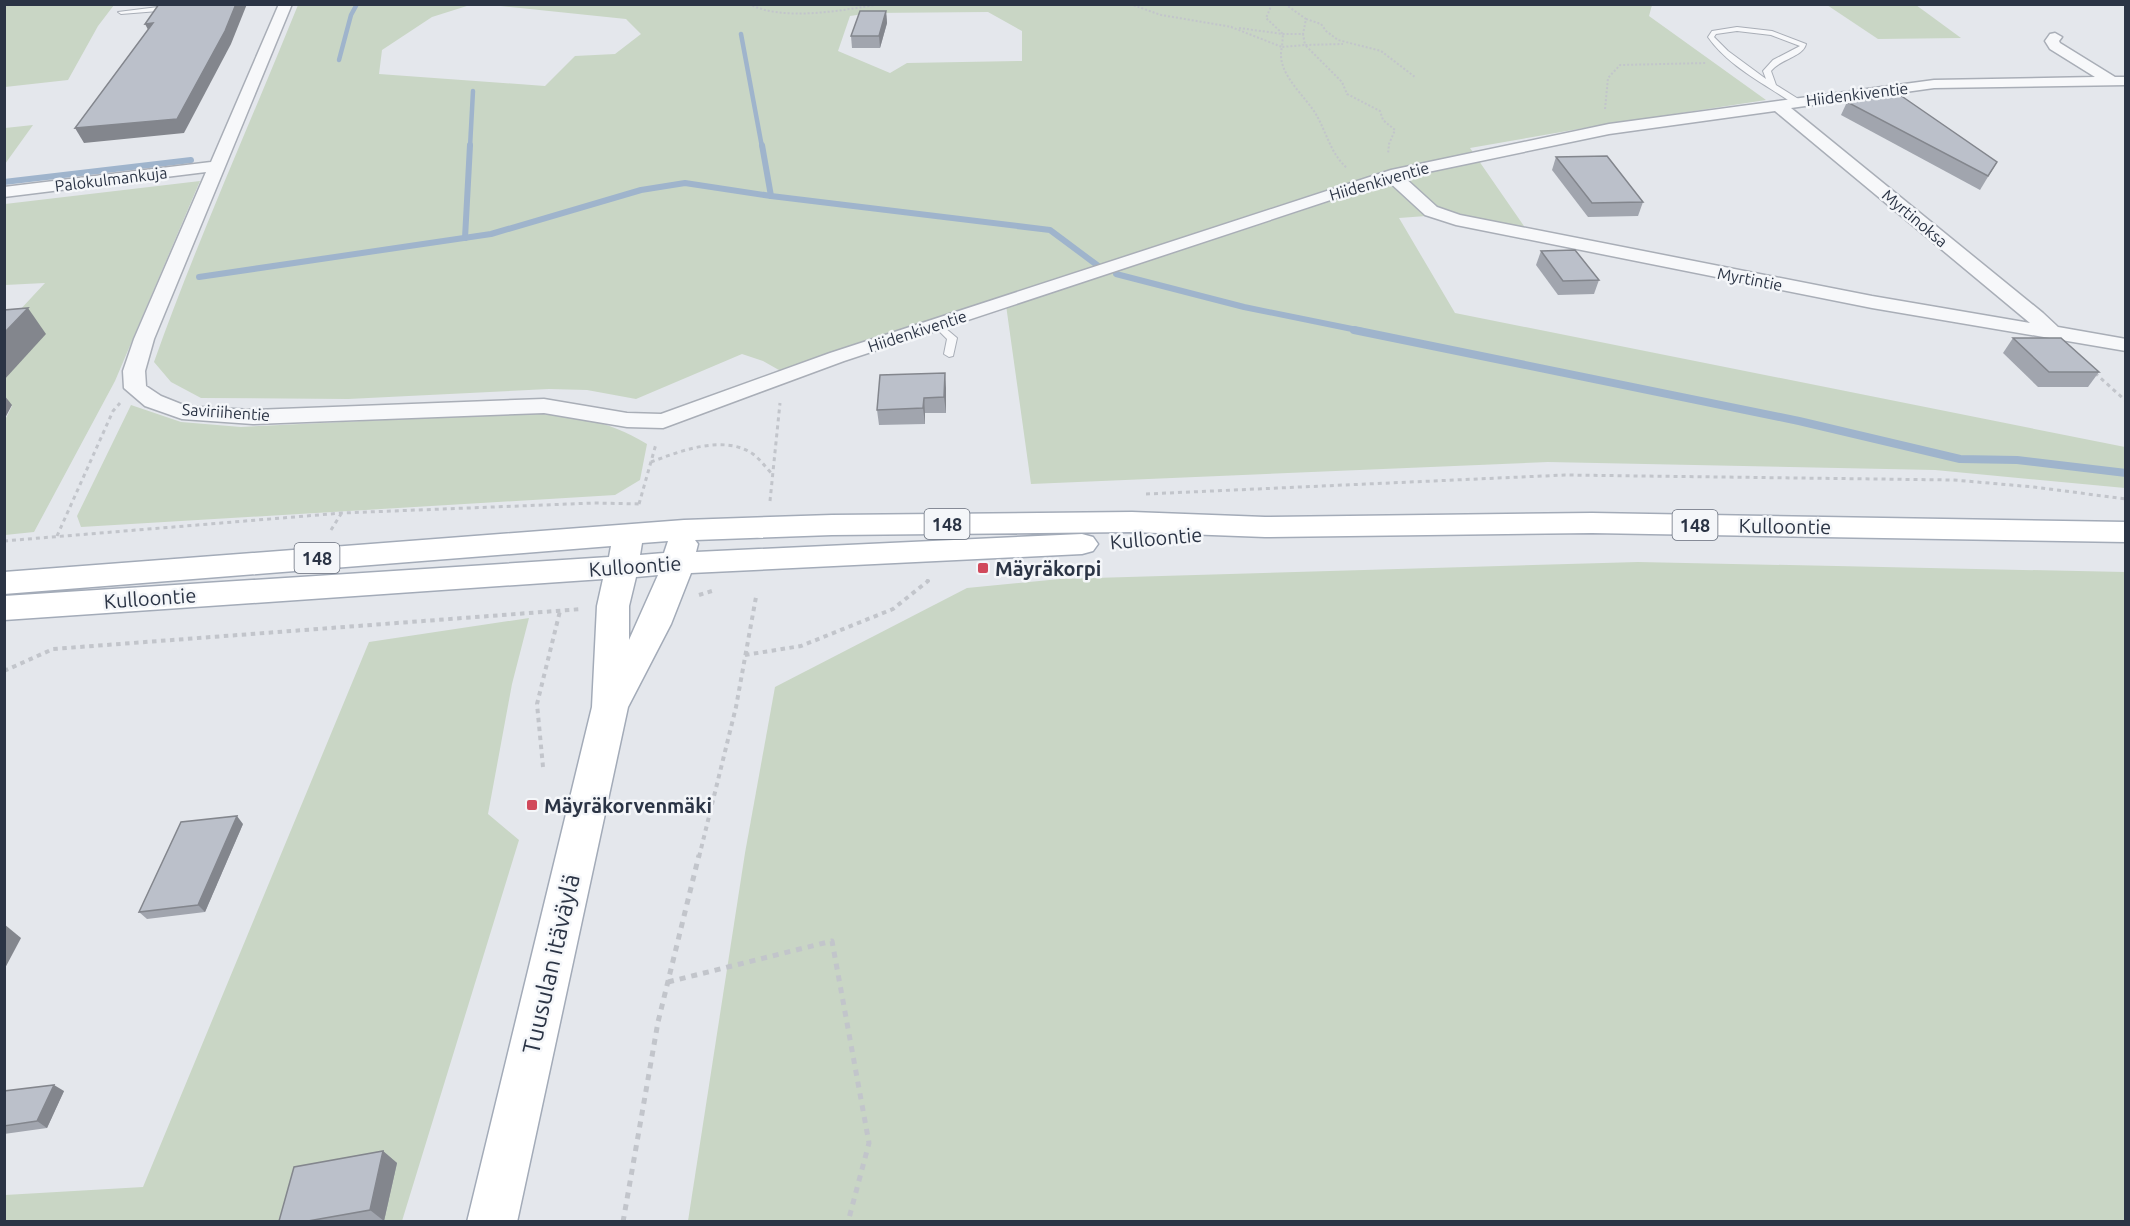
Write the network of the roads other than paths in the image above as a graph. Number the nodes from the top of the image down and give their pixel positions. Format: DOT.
graph roads {
  1 [pos="179,4"];
  2 [pos="286,4"];
  3 [pos="121,12"];
  4 [pos="2055,37"];
  5 [pos="2119,81"];
  6 [pos="1772,85"];
  7 [pos="1797,102"];
  8 [pos="1777,105"];
  9 [pos="218,166"];
  10 [pos="1397,173"];
  11 [pos="4,192"];
  12 [pos="938,325"];
  13 [pos="2052,333"];
  14 [pos="2126,345"];
  15 [pos="949,354"];
  16 [pos="663,421"];
  17 [pos="634,519"];
  18 [pos="1265,527"];
  19 [pos="684,530"];
  20 [pos="2126,532"];
  21 [pos="679,562"];
  22 [pos="622,566"];
  23 [pos="4,583"];
  24 [pos="4,608"];
  25 [pos="610,707"];
  26 [pos="492,1221"];
  1 -- 3 [label="lane"];
  2 -- 9 [label="street"];
  4 -- 5 [label="street"];
  5 -- 7 [label="street, Hiidenkiventie"];
  6 -- 6 [label="lane"];
  6 -- 7 [label="lane"];
  7 -- 8 [label="street, Hiidenkiventie"];
  8 -- 10 [label="street, Hiidenkiventie"];
  8 -- 13 [label="street, Myrtinoksa"];
  9 -- 11 [label="street, Palokulmankuja"];
  9 -- 16 [label="street, Saviriihentie"];
  10 -- 12 [label="street, Hiidenkiventie"];
  10 -- 13 [label="street, Myrtintie"];
  12 -- 15 [label="lane"];
  12 -- 16 [label="street, Hiidenkiventie"];
  13 -- 14 [label="street, Myrtintie"];
  17 -- 19 [label="main road, Kulloontie / 148"];
  17 -- 22 [label="main road, Tuusulan itäväylä"];
  17 -- 23 [label="main road, Kulloontie / 148"];
  18 -- 19 [label="main road, Kulloontie / 148"];
  18 -- 20 [label="main road, Kulloontie / 148"];
  18 -- 21 [label="main road, Kulloontie / 148"];
  19 -- 21 [label="main road, Tuusulan itäväylä"];
  21 -- 22 [label="main road, Kulloontie / 148"];
  21 -- 25 [label="main road, Tuusulan itäväylä"];
  22 -- 24 [label="main road, Kulloontie / 148"];
  22 -- 25 [label="main road, Tuusulan itäväylä"];
  25 -- 26 [label="main road, Tuusulan itäväylä"];
}
